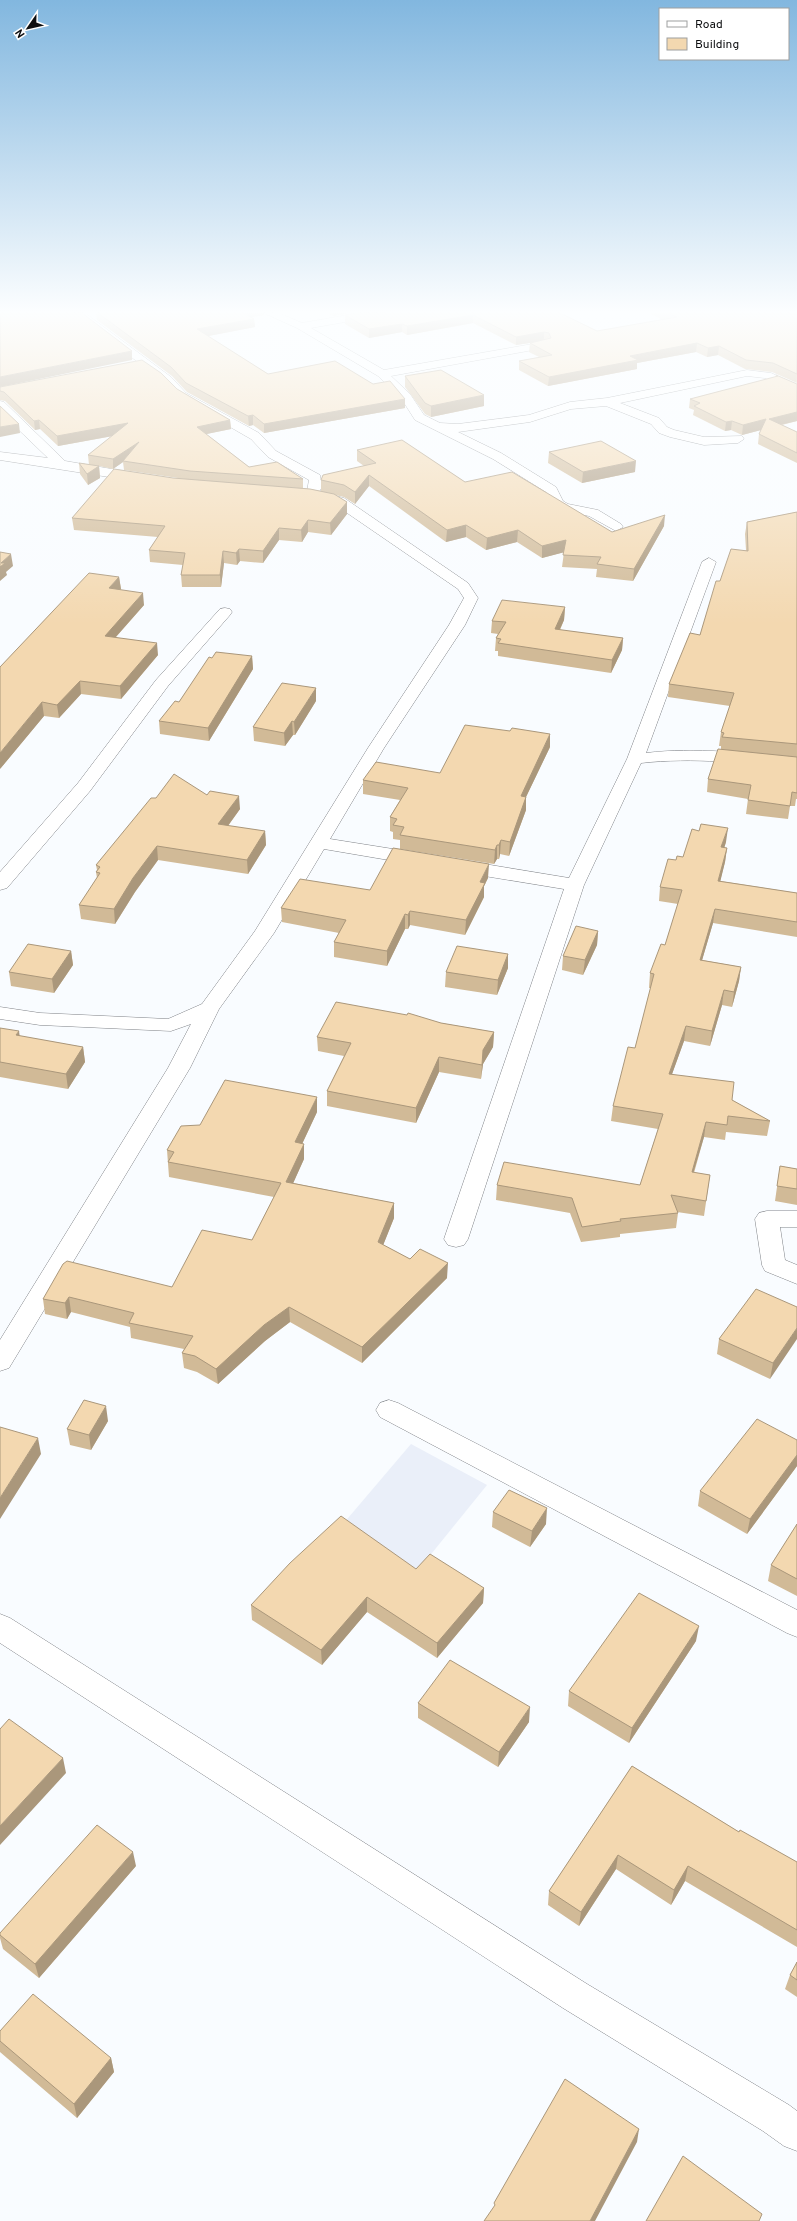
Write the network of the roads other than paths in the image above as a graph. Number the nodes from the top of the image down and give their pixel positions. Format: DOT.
graph roads {
  1 [pos="12,417"];
  2 [pos="222,417"];
  3 [pos="419,417"];
  4 [pos="535,417"];
  5 [pos="642,417"];
  6 [pos="436,425"];
  7 [pos="738,439"];
  8 [pos="0,456"];
  9 [pos="62,464"];
  10 [pos="151,480"];
  11 [pos="287,493"];
  12 [pos="311,495"];
  13 [pos="616,527"];
  14 [pos="710,562"];
  15 [pos="225,612"];
  16 [pos="635,759"];
  17 [pos="797,764"];
  18 [pos="320,843"];
  19 [pos="0,884"];
  20 [pos="575,885"];
  21 [pos="209,1008"];
  22 [pos="0,1013"];
  23 [pos="171,1025"];
  24 [pos="190,1047"];
  25 [pos="797,1219"];
  26 [pos="456,1239"];
  27 [pos="797,1275"];
  28 [pos="0,1361"];
  29 [pos="389,1410"];
  30 [pos="797,1624"];
  31 [pos="0,1627"];
  32 [pos="797,2133"];
  1 -- 9 [label="street"];
  2 -- 12 [label="street"];
  3 -- 6 [label="street"];
  4 -- 6 [label="street"];
  5 -- 7 [label="street"];
  6 -- 13 [label="street"];
  8 -- 9 [label="street"];
  9 -- 10 [label="street"];
  11 -- 12 [label="street"];
  12 -- 18 [label="street"];
  14 -- 16 [label="street"];
  15 -- 19 [label="street"];
  16 -- 17 [label="street"];
  16 -- 20 [label="street"];
  18 -- 20 [label="street"];
  18 -- 21 [label="street"];
  20 -- 26 [label="street"];
  21 -- 23 [label="street"];
  21 -- 24 [label="street"];
  22 -- 23 [label="street"];
  23 -- 24 [label="street"];
  24 -- 28 [label="street"];
  25 -- 27 [label="street"];
  29 -- 30 [label="street"];
  31 -- 32 [label="street"];
}
